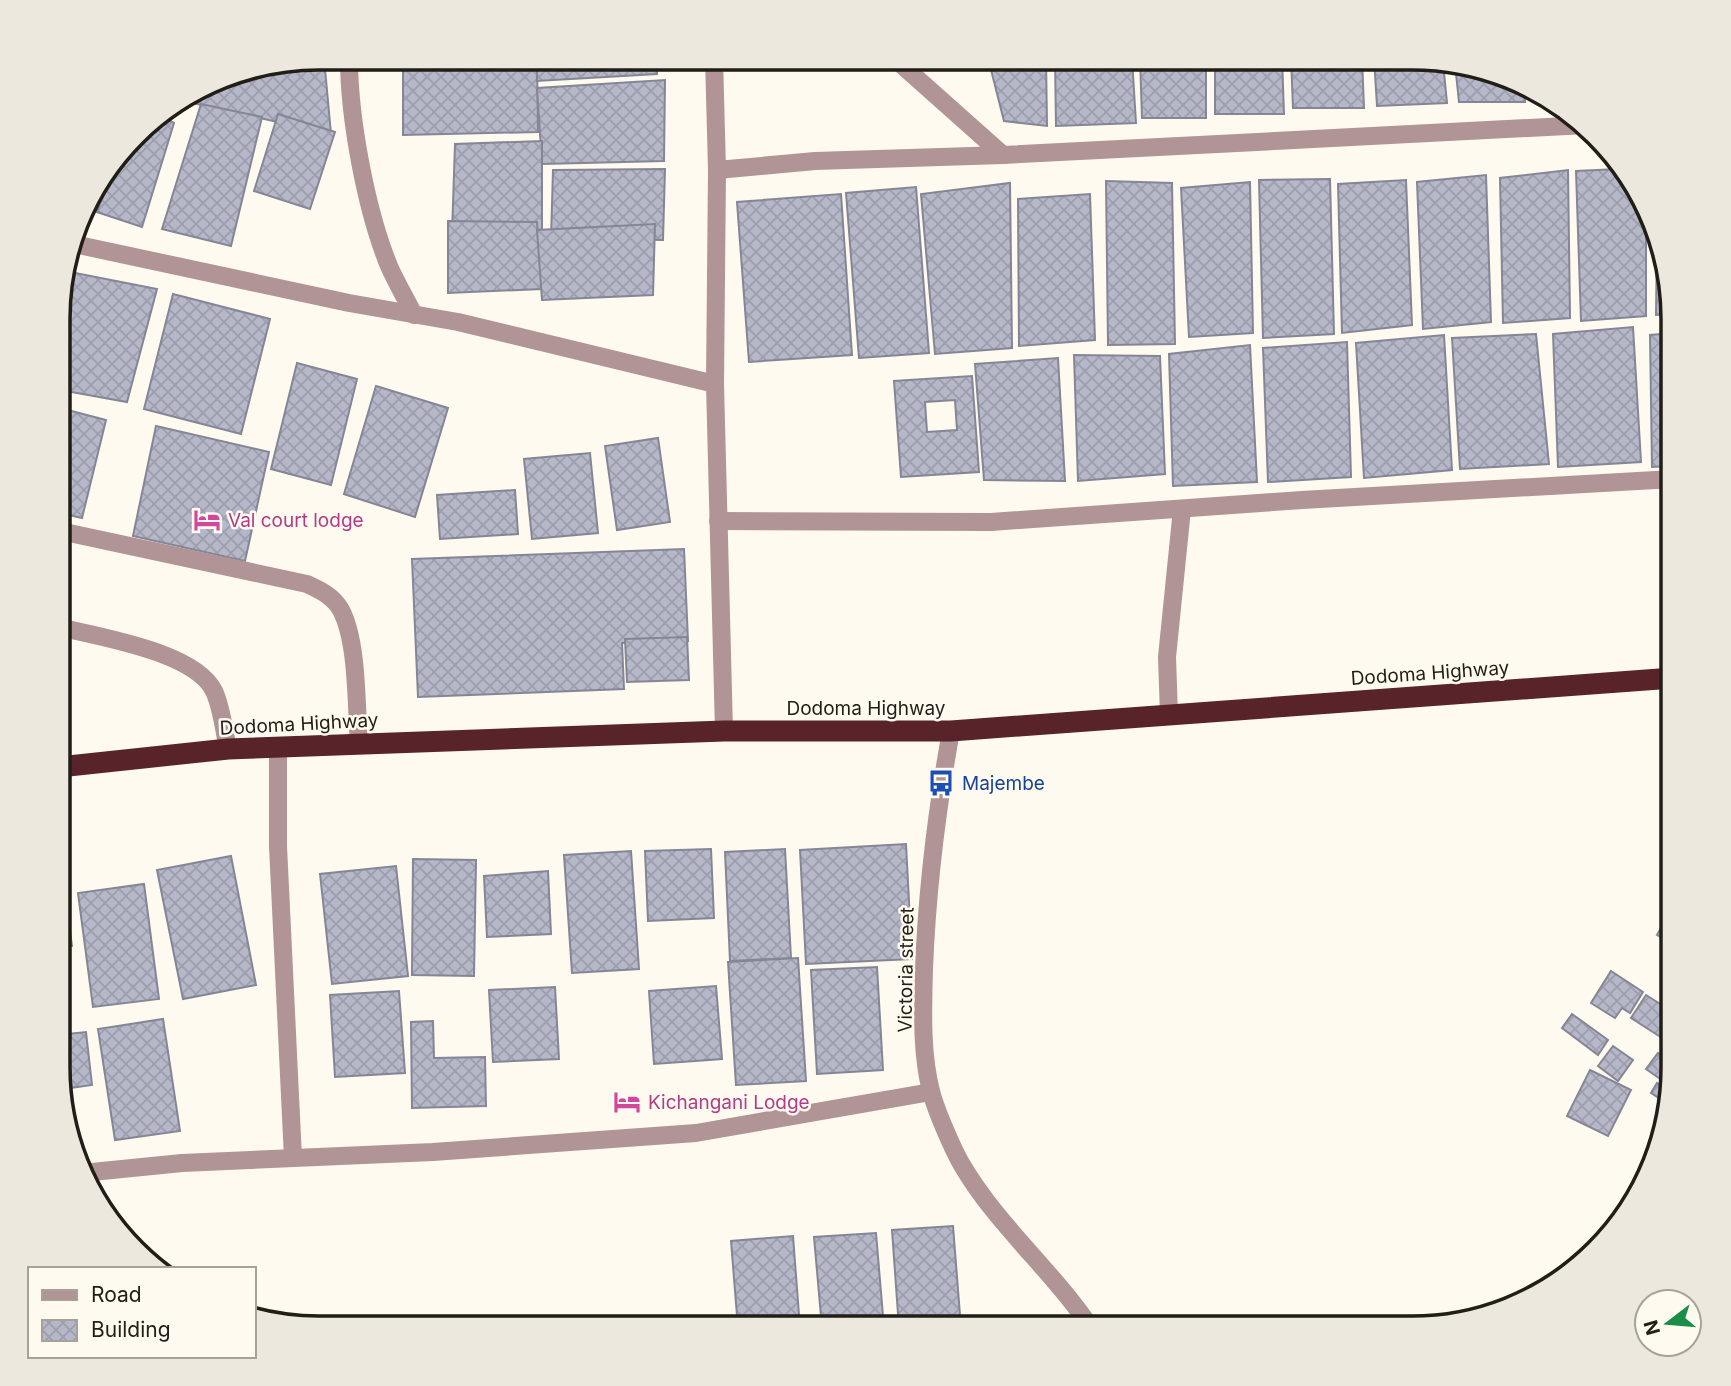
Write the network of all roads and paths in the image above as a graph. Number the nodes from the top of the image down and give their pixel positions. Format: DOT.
graph roads {
  1 [pos="349,70"];
  2 [pos="714,70"];
  3 [pos="907,70"];
  4 [pos="1569,126"];
  5 [pos="1003,155"];
  6 [pos="717,170"];
  7 [pos="81,245"];
  8 [pos="414,315"];
  9 [pos="715,384"];
  10 [pos="1661,481"];
  11 [pos="1182,509"];
  12 [pos="718,521"];
  13 [pos="70,533"];
  14 [pos="70,629"];
  15 [pos="1661,679"];
  16 [pos="1169,715"];
  17 [pos="951,731"];
  18 [pos="724,732"];
  19 [pos="359,744"];
  20 [pos="278,747"];
  21 [pos="228,749"];
  22 [pos="71,766"];
  23 [pos="931,1092"];
  24 [pos="293,1158"];
  25 [pos="94,1172"];
  26 [pos="1082,1316"];
  1 -- 8 [label="street"];
  2 -- 6 [label="street"];
  3 -- 5 [label="street"];
  4 -- 5 [label="street"];
  5 -- 6 [label="street"];
  6 -- 9 [label="street"];
  7 -- 8 [label="street"];
  8 -- 9 [label="street"];
  9 -- 12 [label="street"];
  10 -- 11 [label="street"];
  11 -- 12 [label="street"];
  11 -- 16 [label="street"];
  12 -- 18 [label="street"];
  13 -- 19 [label="street"];
  14 -- 21 [label="street"];
  15 -- 16 [label="highway, Dodoma Highway"];
  16 -- 17 [label="highway, Dodoma Highway"];
  17 -- 18 [label="highway, Dodoma Highway"];
  17 -- 23 [label="street, Victoria street"];
  18 -- 19 [label="highway, Dodoma Highway"];
  19 -- 20 [label="highway, Dodoma Highway"];
  20 -- 21 [label="highway, Dodoma Highway"];
  20 -- 24 [label="street"];
  21 -- 22 [label="highway, Dodoma Highway"];
  23 -- 24 [label="street"];
  23 -- 26 [label="street, Victoria street"];
  24 -- 25 [label="street"];
}
